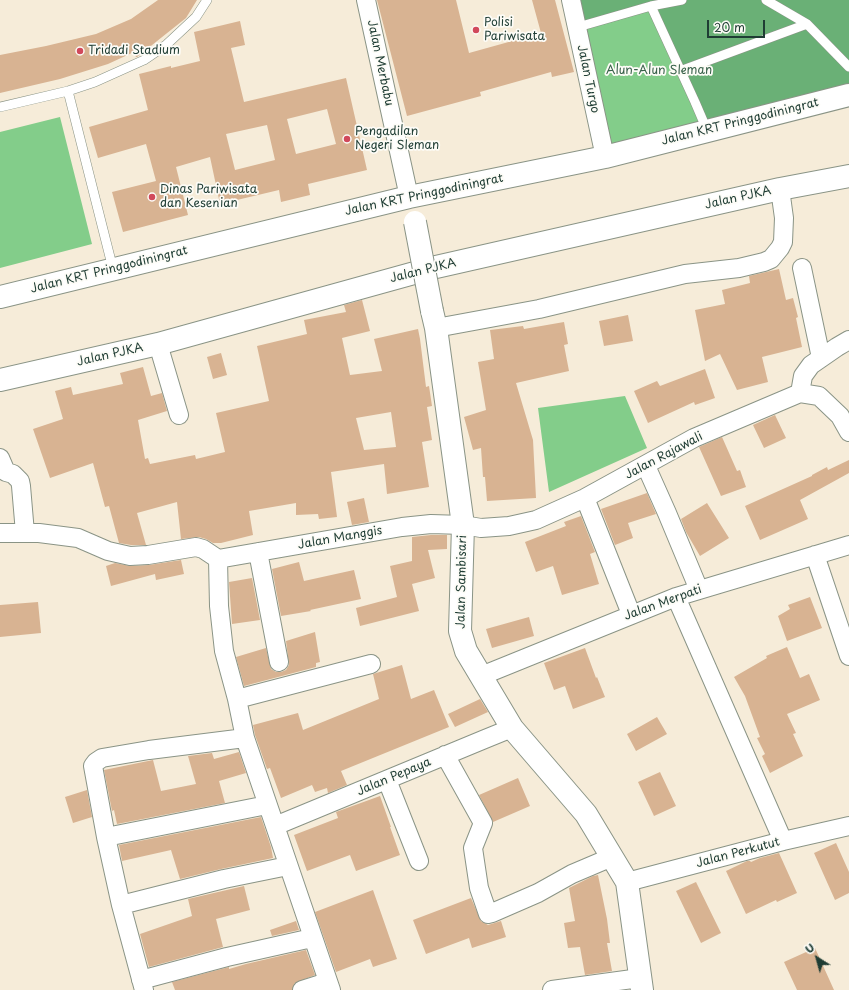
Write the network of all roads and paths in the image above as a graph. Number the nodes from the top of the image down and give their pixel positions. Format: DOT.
graph roads {
  1 [pos="207,0"];
  2 [pos="366,0"];
  3 [pos="571,0"];
  4 [pos="682,0"];
  5 [pos="766,0"];
  6 [pos="651,6"];
  7 [pos="807,24"];
  8 [pos="578,27"];
  9 [pos="849,67"];
  10 [pos="680,71"];
  11 [pos="68,91"];
  12 [pos="849,95"];
  13 [pos="0,106"];
  14 [pos="707,130"];
  15 [pos="605,157"];
  16 [pos="849,176"];
  17 [pos="780,189"];
  18 [pos="409,197"];
  19 [pos="113,268"];
  20 [pos="802,268"];
  21 [pos="0,297"];
  22 [pos="434,320"];
  23 [pos="849,340"];
  24 [pos="158,344"];
  25 [pos="821,358"];
  26 [pos="0,380"];
  27 [pos="800,393"];
  28 [pos="179,415"];
  29 [pos="849,432"];
  30 [pos="0,458"];
  31 [pos="646,466"];
  32 [pos="585,498"];
  33 [pos="463,525"];
  34 [pos="0,533"];
  35 [pos="25,533"];
  36 [pos="849,545"];
  37 [pos="258,552"];
  38 [pos="815,555"];
  39 [pos="218,559"];
  40 [pos="699,590"];
  41 [pos="676,597"];
  42 [pos="631,614"];
  43 [pos="849,656"];
  44 [pos="279,662"];
  45 [pos="371,664"];
  46 [pos="481,676"];
  47 [pos="237,699"];
  48 [pos="512,728"];
  49 [pos="245,738"];
  50 [pos="445,755"];
  51 [pos="387,780"];
  52 [pos="267,805"];
  53 [pos="275,826"];
  54 [pos="849,826"];
  55 [pos="106,837"];
  56 [pos="783,841"];
  57 [pos="612,857"];
  58 [pos="419,861"];
  59 [pos="288,866"];
  60 [pos="628,882"];
  61 [pos="120,905"];
  62 [pos="312,938"];
  63 [pos="641,984"];
  64 [pos="142,985"];
  65 [pos="329,986"];
  66 [pos="302,990"];
  67 [pos="552,990"];
  1 -- 11 [label="lane"];
  2 -- 18 [label="street, Jalan Merbabu"];
  3 -- 8 [label="street, Jalan Turgo"];
  4 -- 6 [label="lane"];
  5 -- 7 [label="lane"];
  6 -- 8 [label="lane"];
  6 -- 10 [label="lane"];
  7 -- 9 [label="lane"];
  7 -- 10 [label="lane"];
  8 -- 15 [label="street, Jalan Turgo"];
  10 -- 14 [label="lane"];
  11 -- 13 [label="lane"];
  11 -- 19 [label="lane"];
  12 -- 14 [label="main road, Jalan KRT Pringgodiningrat"];
  14 -- 15 [label="main road, Jalan KRT Pringgodiningrat"];
  15 -- 18 [label="main road, Jalan KRT Pringgodiningrat"];
  16 -- 17 [label="main road, Jalan PJKA"];
  17 -- 22 [label="street"];
  17 -- 24 [label="main road, Jalan PJKA"];
  18 -- 19 [label="main road, Jalan KRT Pringgodiningrat"];
  18 -- 22 [label="main road, Jalan Sambisari, bridge"];
  19 -- 21 [label="main road, Jalan KRT Pringgodiningrat"];
  20 -- 25 [label="street"];
  22 -- 33 [label="main road, Jalan Sambisari"];
  23 -- 25 [label="street"];
  24 -- 26 [label="main road, Jalan PJKA"];
  24 -- 28 [label="street"];
  25 -- 27 [label="street"];
  27 -- 29 [label="street"];
  27 -- 31 [label="street, Jalan Rajawali"];
  30 -- 35 [label="street"];
  31 -- 32 [label="street, Jalan Rajawali"];
  31 -- 40 [label="street"];
  32 -- 33 [label="street, Jalan Rajawali"];
  32 -- 42 [label="street"];
  33 -- 37 [label="street, Jalan Manggis"];
  33 -- 46 [label="main road, Jalan Sambisari"];
  34 -- 35 [label="street"];
  35 -- 39 [label="street"];
  36 -- 38 [label="street, Jalan Merpati"];
  37 -- 39 [label="street, Jalan Manggis"];
  37 -- 44 [label="street"];
  38 -- 40 [label="street, Jalan Merpati"];
  38 -- 43 [label="street"];
  39 -- 47 [label="street"];
  40 -- 41 [label="street, Jalan Merpati"];
  41 -- 42 [label="street, Jalan Merpati"];
  41 -- 56 [label="street"];
  42 -- 46 [label="street, Jalan Merpati"];
  45 -- 47 [label="street"];
  46 -- 48 [label="main road, Jalan Sambisari"];
  47 -- 49 [label="street"];
  48 -- 50 [label="street, Jalan Pepaya"];
  48 -- 57 [label="main road, Jalan Sambisari"];
  49 -- 52 [label="street"];
  49 -- 55 [label="street"];
  50 -- 51 [label="street, Jalan Pepaya"];
  50 -- 57 [label="street"];
  51 -- 53 [label="street, Jalan Pepaya"];
  51 -- 58 [label="street"];
  52 -- 53 [label="street"];
  52 -- 55 [label="street"];
  53 -- 59 [label="street"];
  54 -- 56 [label="street, Jalan Perkutut"];
  55 -- 61 [label="street"];
  56 -- 60 [label="street, Jalan Perkutut"];
  57 -- 60 [label="main road, Jalan Sambisari"];
  59 -- 61 [label="street"];
  59 -- 62 [label="street"];
  60 -- 63 [label="main road, Jalan Sambisari"];
  61 -- 64 [label="street"];
  62 -- 64 [label="street"];
  62 -- 65 [label="street"];
  63 -- 67 [label="street"];
  65 -- 66 [label="street"];
}
